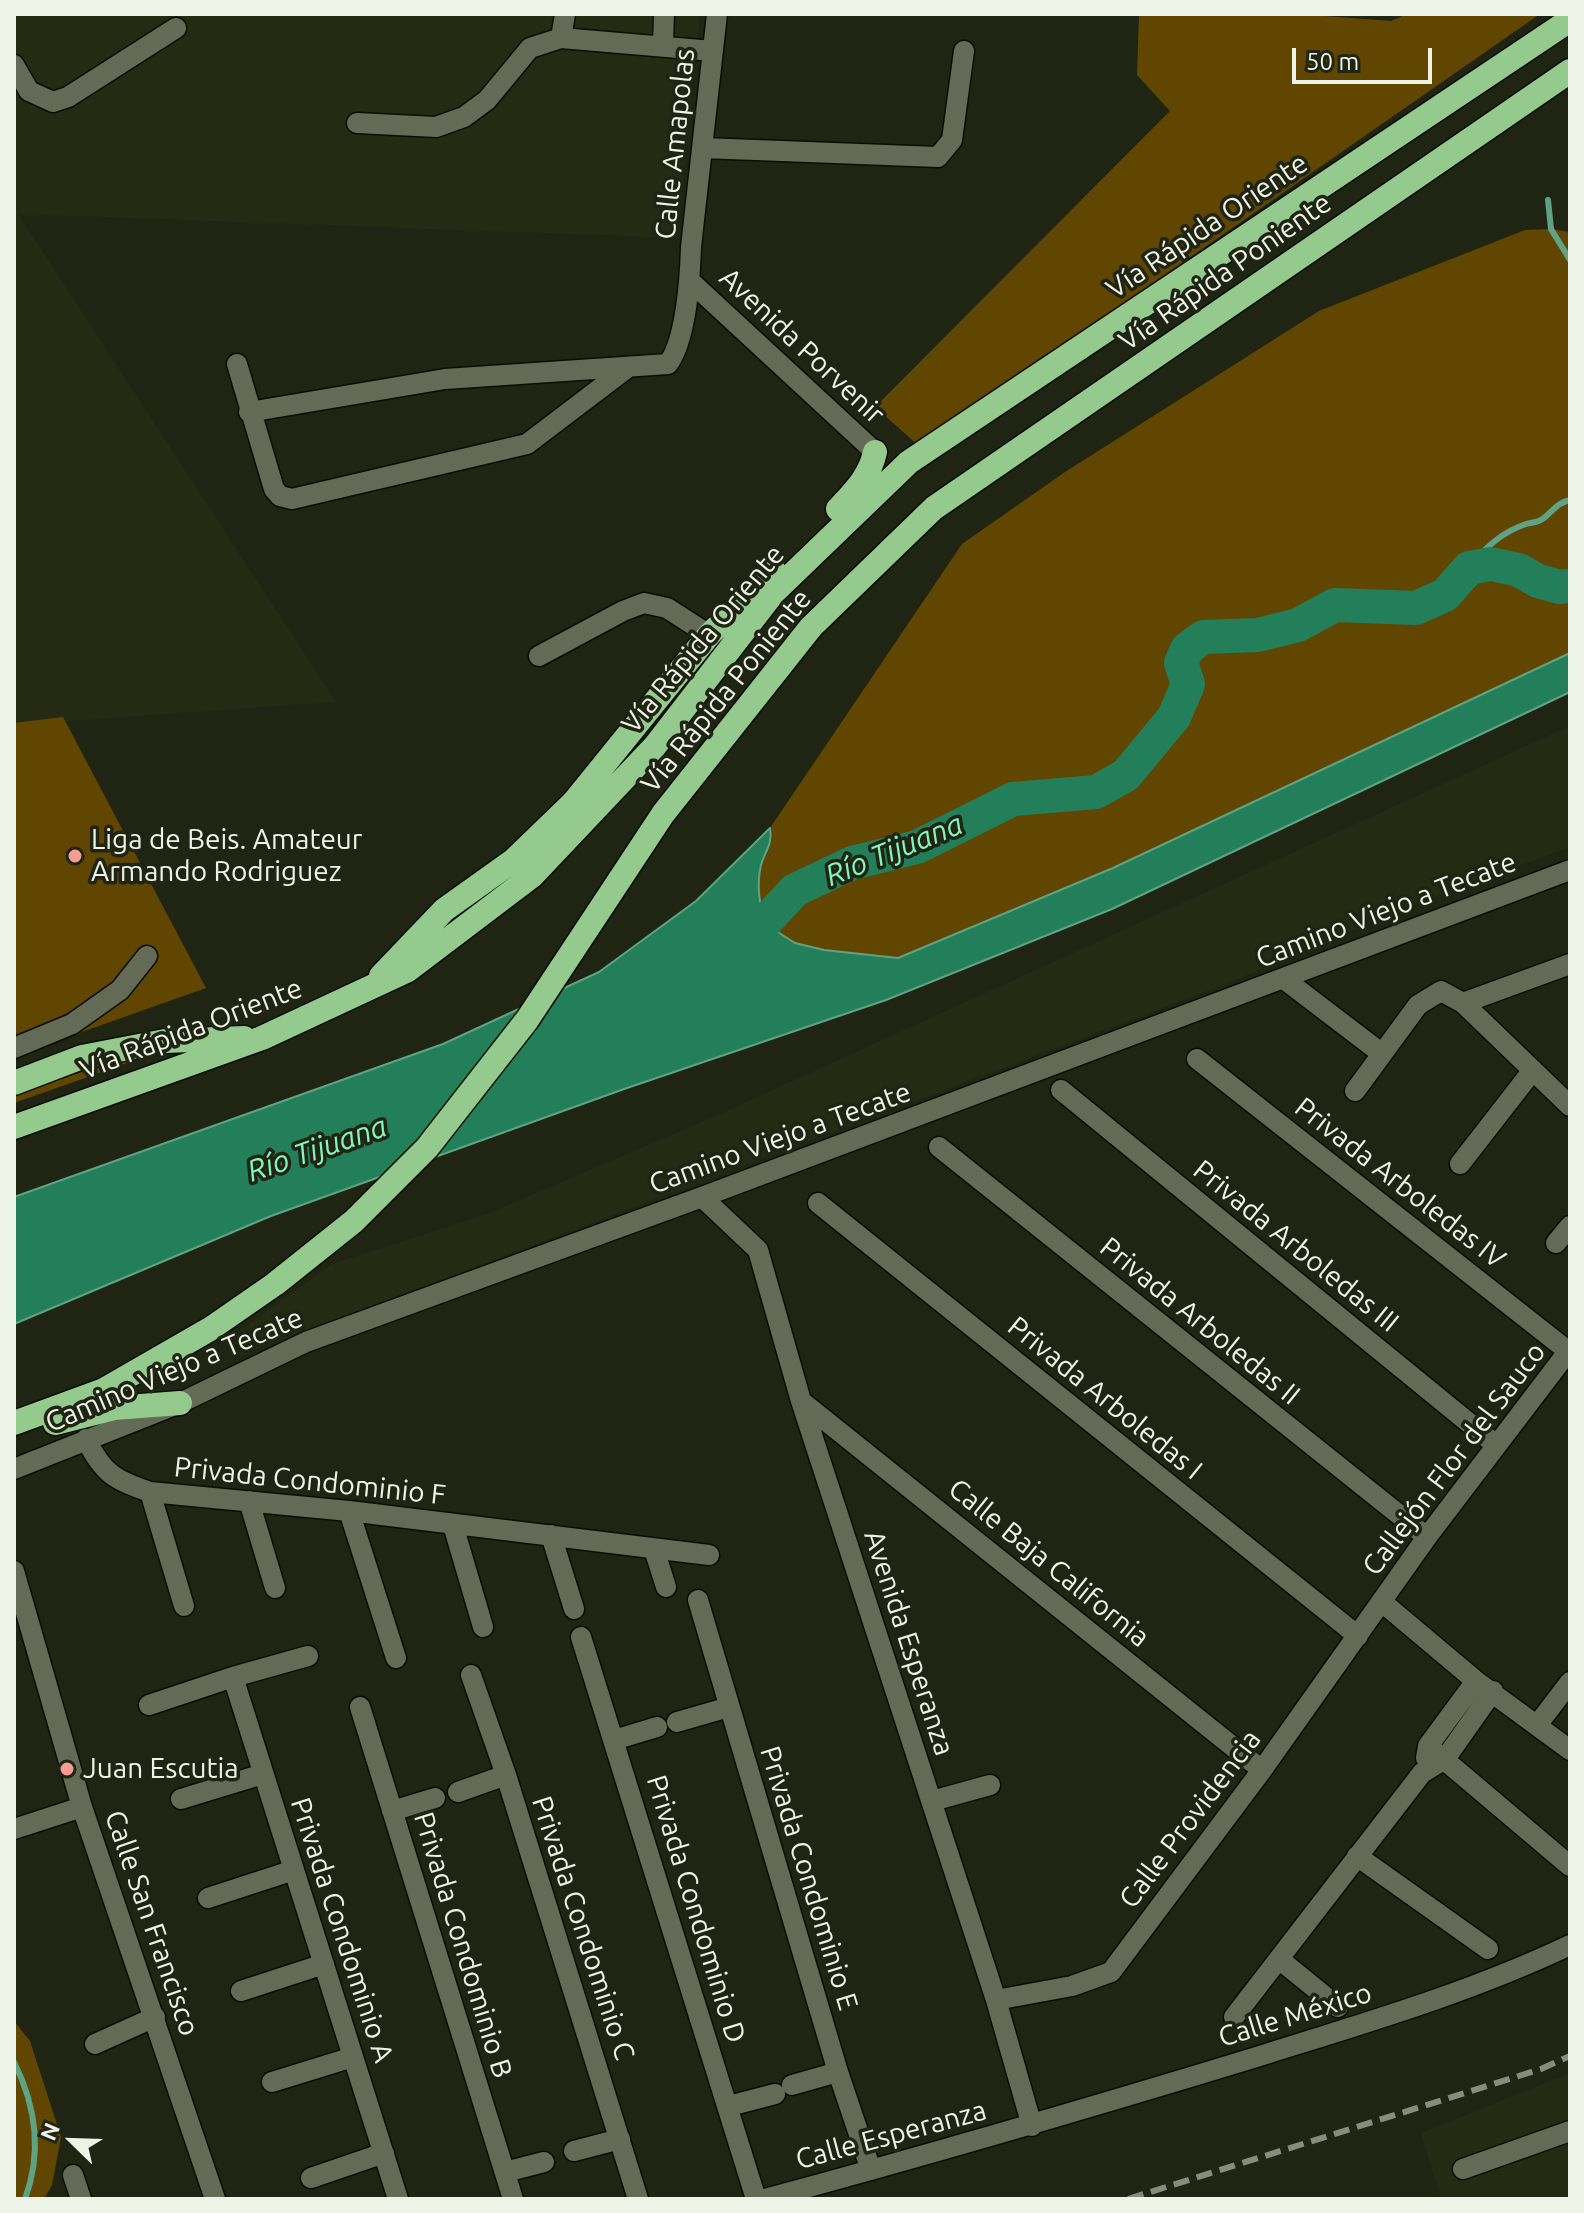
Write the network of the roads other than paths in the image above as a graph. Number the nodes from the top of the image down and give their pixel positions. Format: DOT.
graph roads {
  1 [pos="565,14"];
  2 [pos="664,14"];
  3 [pos="717,14"];
  4 [pos="1570,20"];
  5 [pos="176,28"];
  6 [pos="561,38"];
  7 [pos="663,45"];
  8 [pos="713,51"];
  9 [pos="964,51"];
  10 [pos="14,65"];
  11 [pos="1570,71"];
  12 [pos="357,123"];
  13 [pos="703,148"];
  14 [pos="690,281"];
  15 [pos="237,364"];
  16 [pos="627,368"];
  17 [pos="249,412"];
  18 [pos="875,452"];
  19 [pos="709,635"];
  20 [pos="539,656"];
  21 [pos="1570,870"];
  22 [pos="147,956"];
  23 [pos="1570,964"];
  24 [pos="1284,979"];
  25 [pos="368,989"];
  26 [pos="1463,1003"];
  27 [pos="262,1038"];
  28 [pos="14,1048"];
  29 [pos="1381,1053"];
  30 [pos="1197,1059"];
  31 [pos="1533,1070"];
  32 [pos="14,1083"];
  33 [pos="1061,1090"];
  34 [pos="1355,1091"];
  35 [pos="1570,1106"];
  36 [pos="14,1127"];
  37 [pos="939,1147"];
  38 [pos="1460,1164"];
  39 [pos="702,1197"];
  40 [pos="818,1203"];
  41 [pos="1570,1226"];
  42 [pos="1556,1243"];
  43 [pos="1569,1350"];
  44 [pos="801,1401"];
  45 [pos="180,1403"];
  46 [pos="14,1423"];
  47 [pos="14,1432"];
  48 [pos="86,1439"];
  49 [pos="1496,1445"];
  50 [pos="14,1469"];
  51 [pos="150,1492"];
  52 [pos="249,1501"];
  53 [pos="349,1511"];
  54 [pos="453,1525"];
  55 [pos="551,1535"];
  56 [pos="1427,1537"];
  57 [pos="654,1549"];
  58 [pos="709,1555"];
  59 [pos="14,1571"];
  60 [pos="666,1587"];
  61 [pos="275,1588"];
  62 [pos="698,1600"];
  63 [pos="1382,1602"];
  64 [pos="184,1606"];
  65 [pos="574,1609"];
  66 [pos="483,1627"];
  67 [pos="1358,1636"];
  68 [pos="581,1637"];
  69 [pos="308,1656"];
  70 [pos="396,1658"];
  71 [pos="471,1675"];
  72 [pos="233,1677"];
  73 [pos="1570,1682"];
  74 [pos="1485,1686"];
  75 [pos="149,1705"];
  76 [pos="360,1707"];
  77 [pos="729,1707"];
  78 [pos="1538,1724"];
  79 [pos="614,1740"];
  80 [pos="1570,1750"];
  81 [pos="1437,1752"];
  82 [pos="1262,1770"];
  83 [pos="263,1774"];
  84 [pos="506,1775"];
  85 [pos="990,1785"];
  86 [pos="458,1792"];
  87 [pos="435,1798"];
  88 [pos="181,1799"];
  89 [pos="932,1801"];
  90 [pos="82,1807"];
  91 [pos="392,1811"];
  92 [pos="14,1829"];
  93 [pos="1357,1856"];
  94 [pos="1570,1866"];
  95 [pos="294,1870"];
  96 [pos="208,1898"];
  97 [pos="1570,1945"];
  98 [pos="1488,1949"];
  99 [pos="1279,1959"];
  100 [pos="324,1964"];
  101 [pos="241,1991"];
  102 [pos="996,2000"];
  103 [pos="1338,2007"];
  104 [pos="155,2017"];
  105 [pos="1234,2017"];
  106 [pos="95,2044"];
  107 [pos="353,2057"];
  108 [pos="838,2072"];
  109 [pos="272,2082"];
  110 [pos="729,2106"];
  111 [pos="1032,2126"];
  112 [pos="1570,2131"];
  113 [pos="620,2139"];
  114 [pos="574,2151"];
  115 [pos="384,2153"];
  116 [pos="544,2162"];
  117 [pos="1463,2169"];
  118 [pos="871,2170"];
  119 [pos="505,2172"];
  120 [pos="73,2175"];
  121 [pos="311,2178"];
  122 [pos="81,2199"];
  123 [pos="215,2199"];
  124 [pos="398,2199"];
  125 [pos="513,2199"];
  126 [pos="638,2199"];
  127 [pos="756,2199"];
  128 [pos="765,2199"];
  1 -- 6 [label="street"];
  2 -- 7 [label="street"];
  3 -- 8 [label="street, Calle Amapolas"];
  4 -- 25 [label="highway, Vía Rápida Oriente"];
  5 -- 10 [label="street"];
  6 -- 7 [label="street"];
  6 -- 12 [label="street"];
  7 -- 8 [label="street"];
  8 -- 13 [label="street, Calle Amapolas"];
  9 -- 13 [label="street"];
  11 -- 46 [label="highway, Vía Rápida Poniente"];
  13 -- 14 [label="street, Calle Amapolas"];
  14 -- 16 [label="street, Calle Amapolas"];
  14 -- 18 [label="street, Avenida Porvenir"];
  15 -- 17 [label="street"];
  16 -- 17 [label="street, Calle Amapolas"];
  16 -- 17 [label="street"];
  18 -- 19 [label="highway"];
  19 -- 20 [label="street"];
  19 -- 25 [label="highway"];
  21 -- 24 [label="street, Camino Viejo a Tecate"];
  22 -- 28 [label="street"];
  23 -- 26 [label="street"];
  24 -- 29 [label="street"];
  24 -- 39 [label="street, Camino Viejo a Tecate"];
  25 -- 27 [label="highway, Vía Rápida Oriente"];
  26 -- 29 [label="street"];
  26 -- 31 [label="street"];
  27 -- 32 [label="highway"];
  27 -- 36 [label="highway, Vía Rápida Oriente"];
  29 -- 34 [label="street"];
  30 -- 43 [label="street, Privada Arboledas IV"];
  31 -- 35 [label="street"];
  31 -- 38 [label="street"];
  33 -- 49 [label="street, Privada Arboledas III"];
  37 -- 56 [label="street, Privada Arboledas II"];
  39 -- 44 [label="street, Avenida Esperanza"];
  39 -- 45 [label="street, Camino Viejo a Tecate"];
  40 -- 67 [label="street, Privada Arboledas I"];
  41 -- 42 [label="street"];
  43 -- 49 [label="street, Callejón Flor del Sauco"];
  44 -- 82 [label="street, Calle Baja California"];
  44 -- 89 [label="street, Avenida Esperanza"];
  45 -- 47 [label="highway"];
  45 -- 48 [label="street, Camino Viejo a Tecate"];
  48 -- 50 [label="street, Camino Viejo a Tecate"];
  48 -- 51 [label="street, Privada Condominio F"];
  49 -- 56 [label="street, Callejón Flor del Sauco"];
  51 -- 52 [label="street, Privada Condominio F"];
  51 -- 64 [label="street"];
  52 -- 53 [label="street, Privada Condominio F"];
  52 -- 61 [label="street"];
  53 -- 54 [label="street, Privada Condominio F"];
  53 -- 70 [label="street"];
  54 -- 55 [label="street, Privada Condominio F"];
  54 -- 66 [label="street"];
  55 -- 57 [label="street, Privada Condominio F"];
  55 -- 65 [label="street"];
  56 -- 63 [label="street, Callejón Flor del Sauco"];
  57 -- 58 [label="street, Privada Condominio F"];
  57 -- 60 [label="street"];
  59 -- 90 [label="street, Calle San Francisco"];
  62 -- 77 [label="street, Privada Condominio E"];
  63 -- 67 [label="street, Calle Providencia"];
  63 -- 74 [label="street"];
  67 -- 82 [label="street, Calle Providencia"];
  68 -- 79 [label="street, Privada Condominio D"];
  69 -- 72 [label="street"];
  71 -- 84 [label="street, Privada Condominio C"];
  72 -- 75 [label="street"];
  72 -- 83 [label="street, Privada Condominio A"];
  73 -- 78 [label="street"];
  74 -- 78 [label="street"];
  74 -- 81 [label="street"];
  76 -- 91 [label="street, Privada Condominio B"];
  77 -- 79 [label="street"];
  77 -- 108 [label="street, Privada Condominio E"];
  78 -- 80 [label="street"];
  79 -- 110 [label="street, Privada Condominio D"];
  81 -- 93 [label="street"];
  81 -- 94 [label="street"];
  82 -- 102 [label="street, Calle Providencia"];
  83 -- 88 [label="street"];
  83 -- 95 [label="street, Privada Condominio A"];
  84 -- 86 [label="street"];
  84 -- 113 [label="street, Privada Condominio C"];
  85 -- 89 [label="street"];
  87 -- 91 [label="street"];
  89 -- 102 [label="street, Avenida Esperanza"];
  90 -- 92 [label="street"];
  90 -- 104 [label="street, Calle San Francisco"];
  91 -- 119 [label="street, Privada Condominio B"];
  93 -- 98 [label="street"];
  93 -- 99 [label="street"];
  95 -- 96 [label="street"];
  95 -- 100 [label="street, Privada Condominio A"];
  97 -- 111 [label="street, Calle México"];
  99 -- 103 [label="street"];
  99 -- 105 [label="street"];
  100 -- 101 [label="street"];
  100 -- 107 [label="street, Privada Condominio A"];
  102 -- 111 [label="street, Avenida Esperanza"];
  104 -- 106 [label="street"];
  104 -- 123 [label="street, Calle San Francisco"];
  107 -- 109 [label="street"];
  107 -- 115 [label="street, Privada Condominio A"];
  108 -- 110 [label="street"];
  108 -- 118 [label="street, Privada Condominio E"];
  110 -- 127 [label="street, Privada Condominio D"];
  111 -- 118 [label="street, Calle Esperanza"];
  112 -- 117 [label="street"];
  113 -- 114 [label="street"];
  113 -- 126 [label="street, Privada Condominio C"];
  115 -- 121 [label="street"];
  115 -- 124 [label="street, Privada Condominio A"];
  116 -- 119 [label="street"];
  118 -- 128 [label="street, Calle Esperanza"];
  119 -- 125 [label="street, Privada Condominio B"];
  120 -- 122 [label="street"];
}
